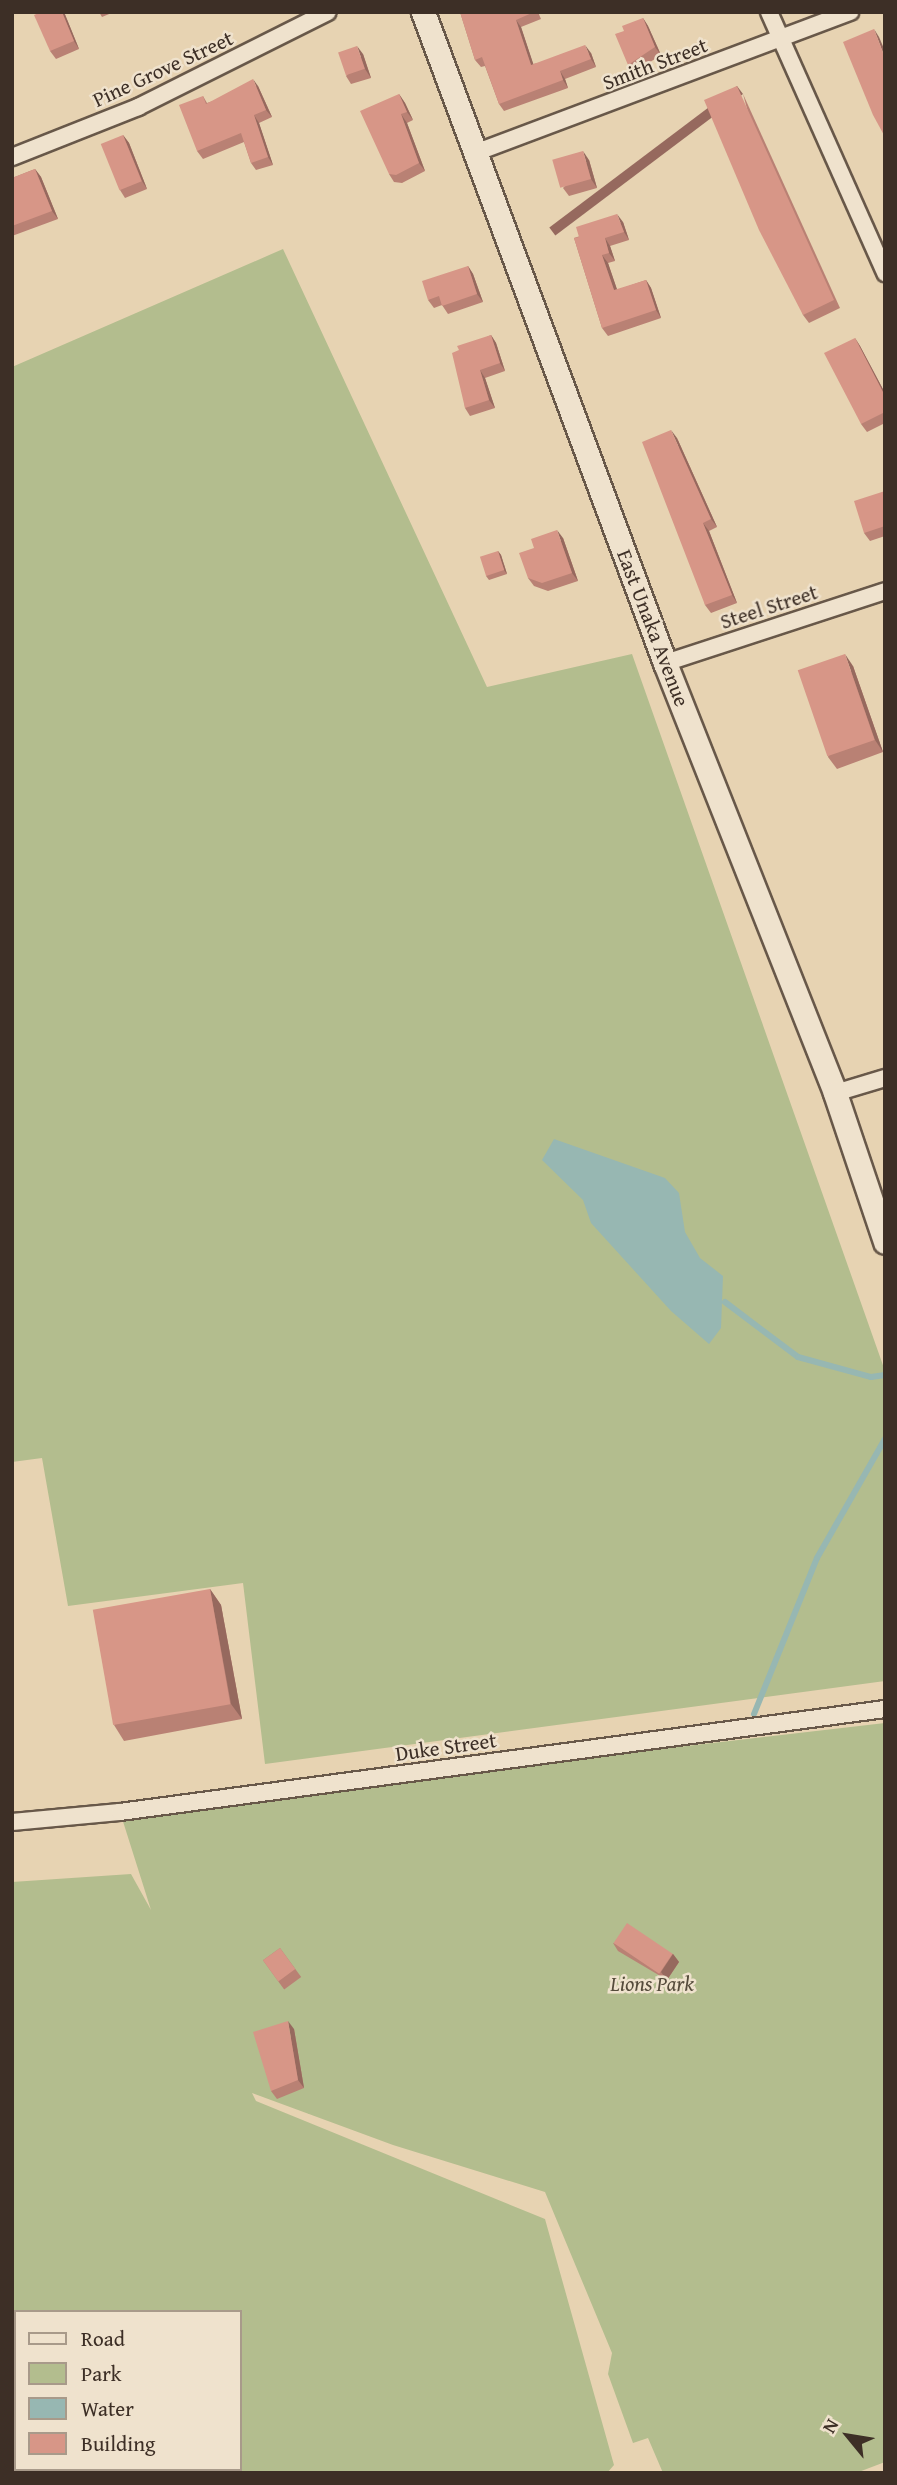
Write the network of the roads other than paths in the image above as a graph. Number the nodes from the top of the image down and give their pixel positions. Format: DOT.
graph roads {
  1 [pos="328,12"];
  2 [pos="423,12"];
  3 [pos="769,12"];
  4 [pos="850,12"];
  5 [pos="779,40"];
  6 [pos="475,153"];
  7 [pos="12,157"];
  8 [pos="885,273"];
  9 [pos="885,591"];
  10 [pos="666,663"];
  11 [pos="885,1078"];
  12 [pos="835,1093"];
  13 [pos="885,1242"];
  14 [pos="885,1709"];
  15 [pos="12,1822"];
  1 -- 7 [label="street, Pine Grove Street"];
  2 -- 6 [label="main road, East Unaka Avenue"];
  3 -- 5 [label="street"];
  4 -- 5 [label="street, Smith Street"];
  5 -- 6 [label="street, Smith Street"];
  5 -- 8 [label="street"];
  6 -- 10 [label="main road, East Unaka Avenue"];
  9 -- 10 [label="street, Steel Street"];
  10 -- 12 [label="main road, East Unaka Avenue"];
  11 -- 12 [label="street"];
  12 -- 13 [label="main road, East Unaka Avenue"];
  14 -- 15 [label="street, Duke Street"];
}
